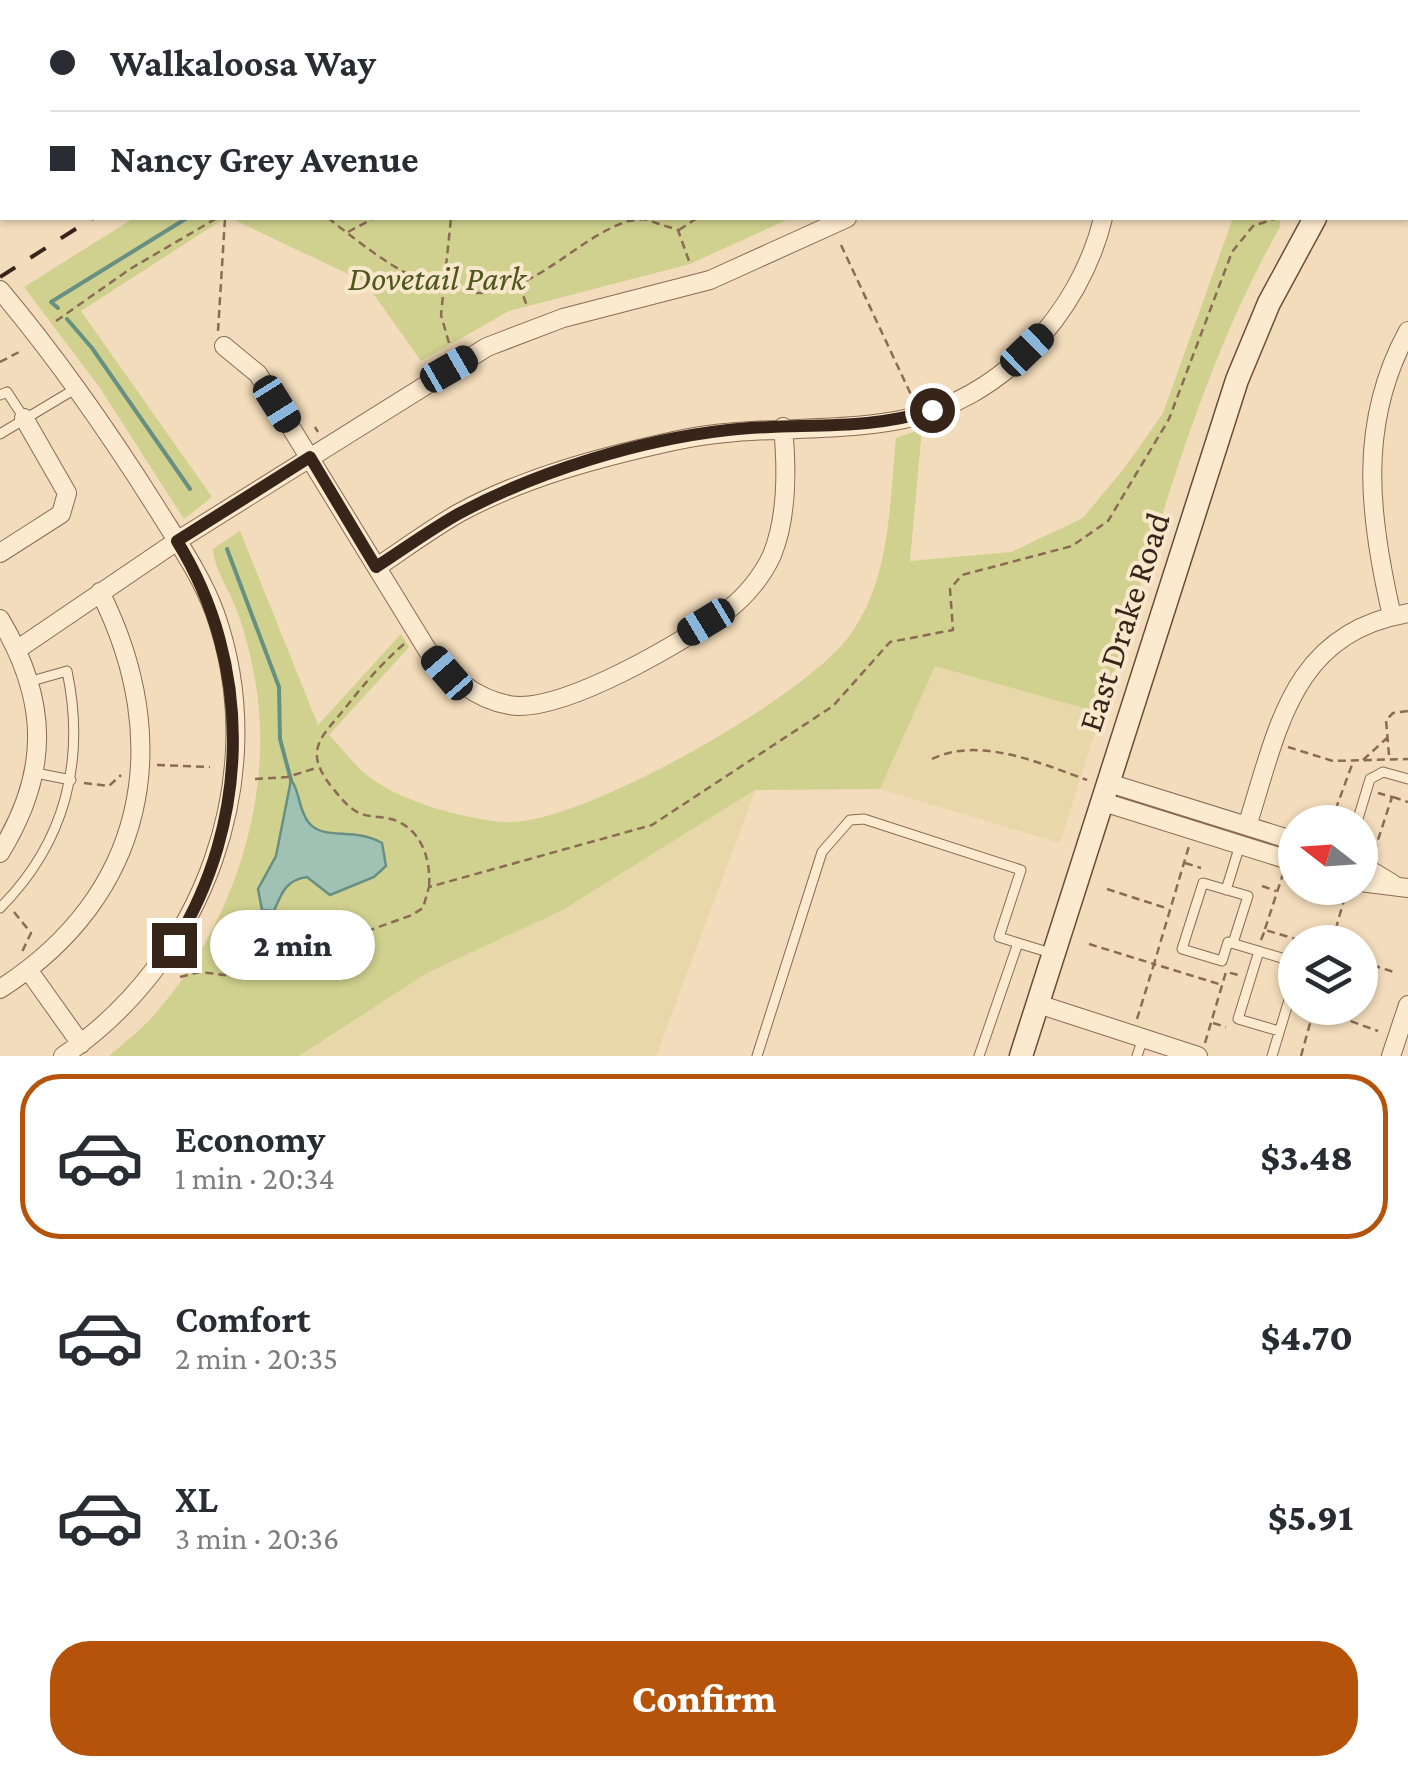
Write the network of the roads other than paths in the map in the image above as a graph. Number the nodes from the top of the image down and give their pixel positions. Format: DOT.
graph roads {
  1 [pos="842,220"];
  2 [pos="1102,220"];
  3 [pos="1313,220"];
  4 [pos="0,290"];
  5 [pos="1408,331"];
  6 [pos="224,346"];
  7 [pos="1399,371"];
  8 [pos="77,387"];
  9 [pos="0,395"];
  10 [pos="24,418"];
  11 [pos="784,427"];
  12 [pos="0,434"];
  13 [pos="310,457"];
  14 [pos="177,541"];
  15 [pos="0,553"];
  16 [pos="376,567"];
  17 [pos="100,592"];
  18 [pos="1400,614"];
  19 [pos="0,619"];
  20 [pos="18,649"];
  21 [pos="28,682"];
  22 [pos="36,772"];
  23 [pos="1408,779"];
  24 [pos="71,780"];
  25 [pos="1106,791"];
  26 [pos="1362,805"];
  27 [pos="1244,834"];
  28 [pos="1278,839"];
  29 [pos="0,853"];
  30 [pos="1278,860"];
  31 [pos="1378,867"];
  32 [pos="1400,886"];
  33 [pos="1226,890"];
  34 [pos="0,908"];
  35 [pos="1018,943"];
  36 [pos="1234,944"];
  37 [pos="1259,951"];
  38 [pos="1054,954"];
  39 [pos="1278,957"];
  40 [pos="29,970"];
  41 [pos="0,990"];
  42 [pos="1038,1004"];
  43 [pos="1408,1005"];
  44 [pos="1281,1025"];
  45 [pos="1279,1031"];
  46 [pos="1139,1039"];
  47 [pos="81,1044"];
  48 [pos="1202,1050"];
  49 [pos="63,1056"];
  50 [pos="757,1056"];
  51 [pos="979,1056"];
  52 [pos="1021,1056"];
  53 [pos="1272,1056"];
  54 [pos="1392,1056"];
  1 -- 13 [label="street"];
  2 -- 11 [label="street"];
  3 -- 25 [label="main road, East Drake Road"];
  4 -- 8 [label="street"];
  5 -- 7 [label="street"];
  6 -- 13 [label="street"];
  7 -- 18 [label="street"];
  8 -- 10 [label="lane"];
  8 -- 14 [label="street"];
  9 -- 10 [label="lane"];
  10 -- 12 [label="lane"];
  10 -- 15 [label="street"];
  11 -- 16 [label="street"];
  11 -- 16 [label="street"];
  13 -- 14 [label="street"];
  13 -- 16 [label="street"];
  14 -- 17 [label="street"];
  14 -- 47 [label="street"];
  17 -- 20 [label="street"];
  17 -- 40 [label="street"];
  18 -- 27 [label="street"];
  19 -- 20 [label="street"];
  20 -- 21 [label="street"];
  21 -- 22 [label="street"];
  21 -- 24 [label="lane"];
  22 -- 24 [label="lane"];
  22 -- 29 [label="street"];
  23 -- 26 [label="lane"];
  24 -- 34 [label="lane"];
  25 -- 27 [label="street"];
  25 -- 38 [label="main road, East Drake Road"];
  27 -- 28 [label="street"];
  27 -- 30 [label="street"];
  27 -- 33 [label="lane"];
  31 -- 32 [label="street"];
  33 -- 36 [label="lane"];
  33 -- 36 [label="lane"];
  35 -- 38 [label="lane"];
  35 -- 50 [label="lane"];
  35 -- 51 [label="lane"];
  36 -- 37 [label="lane"];
  37 -- 39 [label="lane"];
  37 -- 45 [label="lane"];
  38 -- 42 [label="main road, East Drake Road"];
  40 -- 41 [label="street"];
  40 -- 47 [label="street"];
  42 -- 46 [label="street"];
  42 -- 52 [label="main road, East Drake Road"];
  43 -- 54 [label="street"];
  44 -- 45 [label="lane"];
  45 -- 53 [label="lane"];
  46 -- 48 [label="street"];
  47 -- 49 [label="street"];
}
